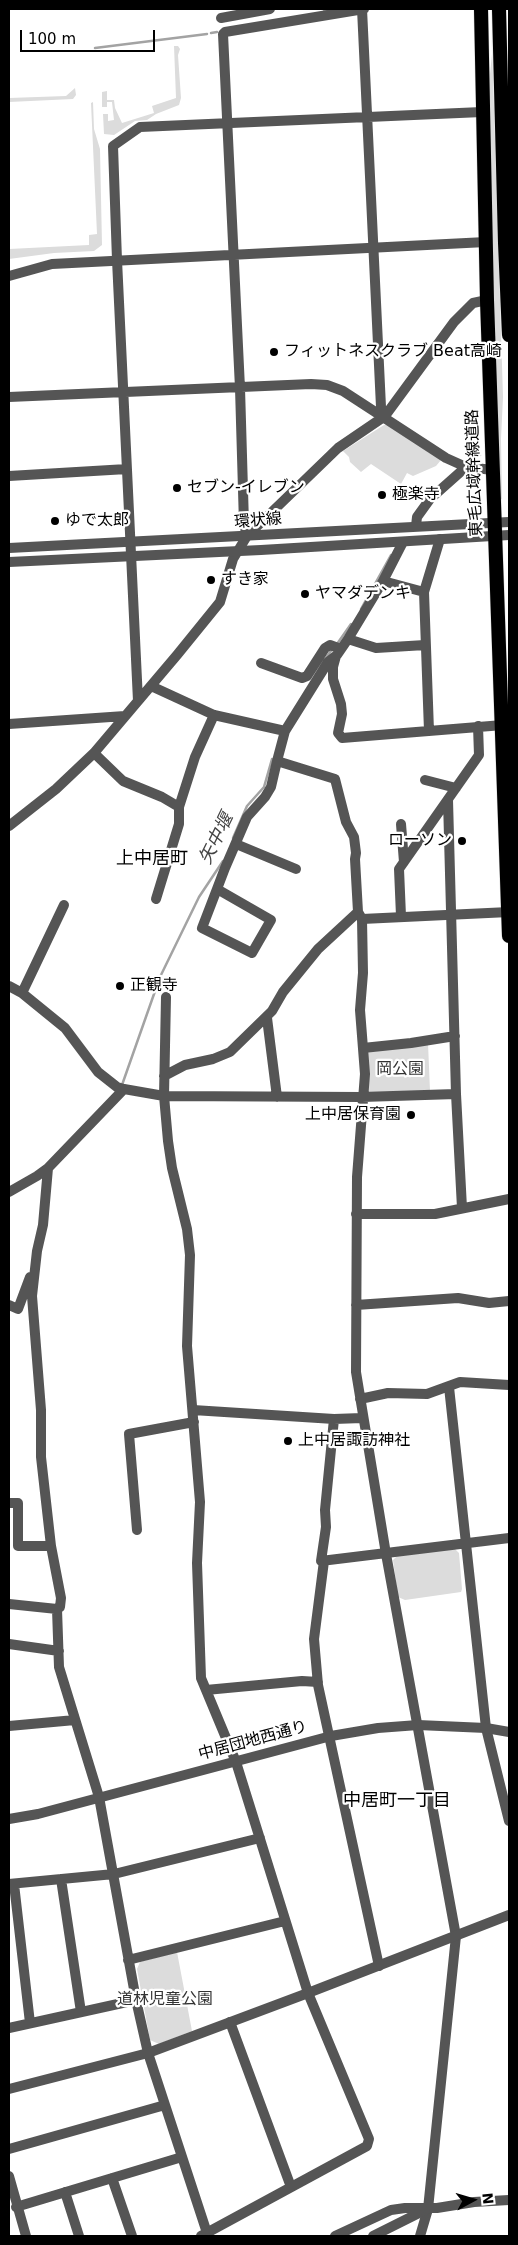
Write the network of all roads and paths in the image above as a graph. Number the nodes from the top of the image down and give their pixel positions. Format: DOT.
graph roads {
  1 [pos="270,9"];
  2 [pos="363,9"];
  3 [pos="480,9"];
  4 [pos="499,9"];
  5 [pos="221,18"];
  6 [pos="505,110"];
  7 [pos="482,112"];
  8 [pos="367,118"];
  9 [pos="227,123"];
  10 [pos="486,242"];
  11 [pos="507,243"];
  12 [pos="373,249"];
  13 [pos="234,256"];
  14 [pos="117,260"];
  15 [pos="9,276"];
  16 [pos="487,300"];
  17 [pos="509,335"];
  18 [pos="240,388"];
  19 [pos="125,392"];
  20 [pos="9,397"];
  21 [pos="385,416"];
  22 [pos="466,467"];
  23 [pos="127,469"];
  24 [pos="493,470"];
  25 [pos="9,476"];
  26 [pos="509,522"];
  27 [pos="416,526"];
  28 [pos="500,531"];
  29 [pos="248,536"];
  30 [pos="440,539"];
  31 [pos="130,541"];
  32 [pos="403,542"];
  33 [pos="9,548"];
  34 [pos="237,551"];
  35 [pos="131,556"];
  36 [pos="9,562"];
  37 [pos="383,582"];
  38 [pos="424,592"];
  39 [pos="348,639"];
  40 [pos="425,645"];
  41 [pos="337,649"];
  42 [pos="261,663"];
  43 [pos="152,686"];
  44 [pos="138,701"];
  45 [pos="125,716"];
  46 [pos="214,716"];
  47 [pos="9,724"];
  48 [pos="503,725"];
  49 [pos="478,726"];
  50 [pos="283,730"];
  51 [pos="429,731"];
  52 [pos="94,753"];
  53 [pos="277,761"];
  54 [pos="425,780"];
  55 [pos="456,788"];
  56 [pos="448,800"];
  57 [pos="179,807"];
  58 [pos="402,824"];
  59 [pos="9,826"];
  60 [pos="236,844"];
  61 [pos="404,862"];
  62 [pos="296,869"];
  63 [pos="217,889"];
  64 [pos="156,899"];
  65 [pos="64,905"];
  66 [pos="508,912"];
  67 [pos="450,914"];
  68 [pos="360,915"];
  69 [pos="401,916"];
  70 [pos="509,936"];
  71 [pos="9,986"];
  72 [pos="22,993"];
  73 [pos="166,998"];
  74 [pos="266,1018"];
  75 [pos="455,1036"];
  76 [pos="363,1048"];
  77 [pos="164,1076"];
  78 [pos="124,1089"];
  79 [pos="456,1094"];
  80 [pos="164,1096"];
  81 [pos="277,1097"];
  82 [pos="362,1097"];
  83 [pos="48,1168"];
  84 [pos="9,1192"];
  85 [pos="509,1199"];
  86 [pos="462,1208"];
  87 [pos="356,1214"];
  88 [pos="36,1262"];
  89 [pos="509,1301"];
  90 [pos="9,1304"];
  91 [pos="356,1305"];
  92 [pos="509,1385"];
  93 [pos="449,1387"];
  94 [pos="360,1399"];
  95 [pos="193,1410"];
  96 [pos="362,1418"];
  97 [pos="334,1419"];
  98 [pos="194,1422"];
  99 [pos="9,1503"];
  100 [pos="137,1530"];
  101 [pos="509,1538"];
  102 [pos="466,1543"];
  103 [pos="51,1546"];
  104 [pos="386,1554"];
  105 [pos="324,1561"];
  106 [pos="9,1604"];
  107 [pos="57,1609"];
  108 [pos="9,1644"];
  109 [pos="59,1651"];
  110 [pos="318,1682"];
  111 [pos="206,1690"];
  112 [pos="75,1720"];
  113 [pos="418,1725"];
  114 [pos="9,1726"];
  115 [pos="486,1728"];
  116 [pos="509,1732"];
  117 [pos="331,1736"];
  118 [pos="236,1762"];
  119 [pos="99,1797"];
  120 [pos="507,1801"];
  121 [pos="9,1819"];
  122 [pos="509,1821"];
  123 [pos="260,1838"];
  124 [pos="114,1874"];
  125 [pos="61,1879"];
  126 [pos="11,1884"];
  127 [pos="509,1915"];
  128 [pos="286,1921"];
  129 [pos="456,1936"];
  130 [pos="128,1960"];
  131 [pos="379,1966"];
  132 [pos="308,1994"];
  133 [pos="136,2000"];
  134 [pos="82,2012"];
  135 [pos="30,2022"];
  136 [pos="230,2022"];
  137 [pos="9,2028"];
  138 [pos="148,2053"];
  139 [pos="9,2089"];
  140 [pos="165,2105"];
  141 [pos="9,2149"];
  142 [pos="182,2157"];
  143 [pos="9,2176"];
  144 [pos="112,2178"];
  145 [pos="291,2187"];
  146 [pos="65,2192"];
  147 [pos="509,2200"];
  148 [pos="16,2207"];
  149 [pos="428,2209"];
  150 [pos="205,2235"];
  151 [pos="26,2236"];
  152 [pos="79,2236"];
  153 [pos="132,2236"];
  154 [pos="335,2236"];
  155 [pos="373,2236"];
  156 [pos="420,2236"];
  1 -- 5 [label="street"];
  2 -- 8 [label="street"];
  2 -- 9 [label="street"];
  3 -- 7 [label="highway, 東毛広域幹線道路"];
  4 -- 6 [label="highway"];
  6 -- 11 [label="highway"];
  7 -- 8 [label="street"];
  7 -- 10 [label="highway, 東毛広域幹線道路"];
  8 -- 9 [label="street"];
  8 -- 12 [label="street"];
  9 -- 13 [label="street"];
  9 -- 14 [label="street"];
  10 -- 12 [label="street"];
  10 -- 16 [label="highway, 東毛広域幹線道路"];
  11 -- 17 [label="highway"];
  12 -- 13 [label="street"];
  12 -- 21 [label="street"];
  13 -- 14 [label="street"];
  13 -- 18 [label="street"];
  14 -- 15 [label="street"];
  14 -- 19 [label="street"];
  16 -- 21 [label="street"];
  16 -- 24 [label="highway, 東毛広域幹線道路"];
  18 -- 19 [label="street"];
  18 -- 21 [label="street"];
  18 -- 29 [label="street"];
  19 -- 20 [label="street"];
  19 -- 23 [label="street"];
  21 -- 22 [label="street"];
  21 -- 29 [label="street"];
  22 -- 24 [label="street"];
  22 -- 27 [label="street"];
  23 -- 25 [label="street"];
  23 -- 31 [label="street"];
  24 -- 28 [label="highway, 東毛広域幹線道路"];
  26 -- 28 [label="street, 環状線"];
  27 -- 28 [label="street, 環状線"];
  27 -- 29 [label="street, 環状線"];
  28 -- 30 [label="street, 環状線"];
  28 -- 48 [label="highway, 東毛広域幹線道路"];
  29 -- 31 [label="street, 環状線"];
  29 -- 34 [label="street"];
  30 -- 32 [label="street, 環状線"];
  30 -- 38 [label="street"];
  31 -- 33 [label="street, 環状線"];
  31 -- 35 [label="street"];
  32 -- 34 [label="street, 環状線"];
  32 -- 37 [label="street"];
  34 -- 35 [label="street, 環状線"];
  34 -- 43 [label="street"];
  35 -- 36 [label="street, 環状線"];
  35 -- 44 [label="street"];
  37 -- 38 [label="street"];
  37 -- 39 [label="street"];
  38 -- 40 [label="street"];
  39 -- 40 [label="street"];
  39 -- 41 [label="street"];
  40 -- 51 [label="street"];
  41 -- 42 [label="street"];
  41 -- 50 [label="street"];
  41 -- 51 [label="street"];
  43 -- 44 [label="street"];
  43 -- 46 [label="street"];
  44 -- 45 [label="street"];
  45 -- 47 [label="street"];
  45 -- 52 [label="street"];
  46 -- 50 [label="street"];
  46 -- 57 [label="street"];
  48 -- 49 [label="street"];
  48 -- 66 [label="highway, 東毛広域幹線道路"];
  49 -- 51 [label="street"];
  49 -- 55 [label="street"];
  50 -- 53 [label="street"];
  52 -- 57 [label="street"];
  52 -- 59 [label="street"];
  53 -- 60 [label="street"];
  53 -- 68 [label="street"];
  54 -- 55 [label="street"];
  55 -- 56 [label="street"];
  56 -- 61 [label="street"];
  56 -- 67 [label="street"];
  57 -- 64 [label="street"];
  58 -- 61 [label="street"];
  60 -- 62 [label="street"];
  60 -- 63 [label="street"];
  61 -- 69 [label="street"];
  63 -- 63 [label="street"];
  65 -- 72 [label="street"];
  66 -- 67 [label="street"];
  66 -- 70 [label="highway, 東毛広域幹線道路"];
  67 -- 69 [label="street"];
  67 -- 75 [label="street"];
  68 -- 69 [label="street"];
  68 -- 74 [label="street"];
  68 -- 76 [label="street"];
  71 -- 72 [label="street"];
  72 -- 78 [label="street"];
  73 -- 77 [label="street"];
  74 -- 77 [label="street"];
  74 -- 81 [label="street"];
  75 -- 76 [label="street"];
  75 -- 79 [label="street"];
  76 -- 82 [label="street"];
  77 -- 80 [label="street"];
  78 -- 80 [label="street"];
  78 -- 83 [label="street"];
  79 -- 82 [label="street"];
  79 -- 86 [label="street"];
  80 -- 81 [label="street"];
  80 -- 95 [label="street"];
  81 -- 82 [label="street"];
  82 -- 87 [label="street"];
  83 -- 84 [label="street"];
  83 -- 88 [label="street"];
  85 -- 86 [label="street"];
  86 -- 87 [label="street"];
  87 -- 91 [label="street"];
  88 -- 90 [label="street"];
  88 -- 103 [label="street"];
  89 -- 91 [label="street"];
  91 -- 94 [label="street"];
  92 -- 93 [label="street"];
  93 -- 94 [label="street"];
  93 -- 102 [label="street"];
  94 -- 96 [label="street"];
  95 -- 97 [label="street"];
  95 -- 98 [label="street"];
  96 -- 97 [label="street"];
  96 -- 104 [label="street"];
  97 -- 105 [label="street"];
  98 -- 100 [label="street"];
  98 -- 111 [label="street"];
  99 -- 103 [label="street"];
  101 -- 102 [label="street"];
  102 -- 104 [label="street"];
  102 -- 115 [label="street"];
  103 -- 107 [label="street"];
  104 -- 105 [label="street"];
  104 -- 113 [label="street"];
  105 -- 110 [label="street"];
  106 -- 107 [label="street"];
  107 -- 109 [label="street"];
  108 -- 109 [label="street"];
  109 -- 112 [label="street"];
  110 -- 111 [label="street"];
  110 -- 117 [label="street"];
  111 -- 118 [label="street"];
  112 -- 114 [label="street"];
  112 -- 119 [label="street"];
  113 -- 115 [label="street, 中居団地西通り"];
  113 -- 117 [label="street, 中居団地西通り"];
  113 -- 129 [label="street"];
  115 -- 116 [label="street, 中居団地西通り"];
  115 -- 120 [label="street"];
  117 -- 118 [label="street, 中居団地西通り"];
  117 -- 131 [label="street"];
  118 -- 119 [label="street, 中居団地西通り"];
  118 -- 123 [label="street"];
  119 -- 121 [label="street, 中居団地西通り"];
  119 -- 124 [label="street"];
  120 -- 122 [label="street"];
  123 -- 124 [label="street"];
  123 -- 128 [label="street"];
  124 -- 125 [label="street"];
  124 -- 130 [label="street"];
  125 -- 126 [label="street"];
  125 -- 134 [label="street"];
  126 -- 135 [label="street"];
  127 -- 129 [label="street"];
  128 -- 130 [label="street"];
  128 -- 132 [label="street"];
  129 -- 131 [label="street"];
  129 -- 149 [label="street"];
  130 -- 133 [label="street"];
  131 -- 132 [label="street"];
  132 -- 136 [label="street"];
  132 -- 145 [label="street"];
  133 -- 134 [label="street"];
  133 -- 138 [label="street"];
  134 -- 135 [label="street"];
  135 -- 137 [label="street"];
  136 -- 138 [label="street"];
  136 -- 145 [label="street"];
  138 -- 139 [label="street"];
  138 -- 140 [label="street"];
  140 -- 141 [label="street"];
  140 -- 142 [label="street"];
  142 -- 144 [label="street"];
  142 -- 150 [label="street"];
  143 -- 148 [label="street"];
  144 -- 146 [label="street"];
  144 -- 153 [label="street"];
  145 -- 150 [label="street"];
  146 -- 148 [label="street"];
  146 -- 152 [label="street"];
  147 -- 149 [label="street"];
  148 -- 151 [label="street"];
  149 -- 154 [label="street"];
  149 -- 155 [label="street"];
  149 -- 156 [label="street"];
}
